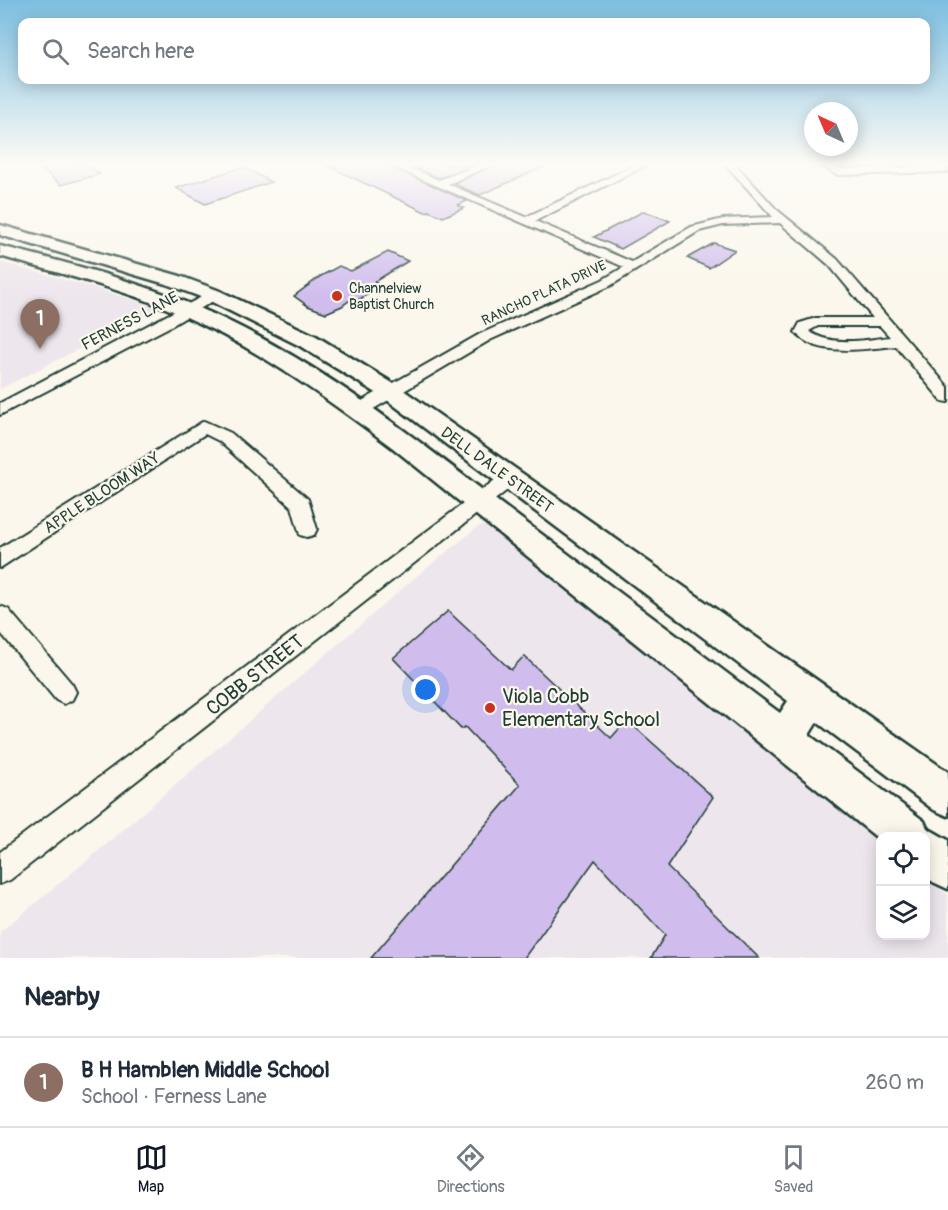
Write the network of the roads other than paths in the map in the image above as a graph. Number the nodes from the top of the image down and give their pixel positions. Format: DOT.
graph roads {
  1 [pos="499,209"];
  2 [pos="550,209"];
  3 [pos="771,209"];
  4 [pos="526,220"];
  5 [pos="783,220"];
  6 [pos="9,233"];
  7 [pos="8,253"];
  8 [pos="634,267"];
  9 [pos="213,295"];
  10 [pos="188,310"];
  11 [pos="883,322"];
  12 [pos="900,341"];
  13 [pos="391,392"];
  14 [pos="948,397"];
  15 [pos="0,410"];
  16 [pos="359,410"];
  17 [pos="509,479"];
  18 [pos="479,502"];
  19 [pos="307,529"];
  20 [pos="0,559"];
  21 [pos="0,616"];
  22 [pos="64,692"];
  23 [pos="811,698"];
  24 [pos="785,740"];
  25 [pos="948,796"];
  26 [pos="903,832"];
  27 [pos="930,852"];
  28 [pos="948,867"];
  29 [pos="0,870"];
  1 -- 4 [label="street"];
  2 -- 4 [label="street"];
  3 -- 5 [label="street"];
  4 -- 8 [label="street"];
  5 -- 8 [label="street, RANCHO PLATA DRIVE"];
  5 -- 11 [label="street"];
  6 -- 7 [label="main road"];
  6 -- 9 [label="main road, DELL DALE STREET"];
  7 -- 10 [label="main road, DELL DALE STREET"];
  8 -- 13 [label="street, RANCHO PLATA DRIVE"];
  9 -- 10 [label="street, FERNESS LANE"];
  9 -- 13 [label="main road, DELL DALE STREET"];
  10 -- 15 [label="street, FERNESS LANE"];
  10 -- 16 [label="main road, DELL DALE STREET"];
  11 -- 12 [label="street"];
  11 -- 12 [label="street"];
  12 -- 14 [label="street"];
  13 -- 16 [label="street, RANCHO PLATA DRIVE"];
  13 -- 17 [label="main road, DELL DALE STREET"];
  16 -- 18 [label="main road, DELL DALE STREET"];
  17 -- 18 [label="street, COBB STREET"];
  17 -- 23 [label="main road, DELL DALE STREET"];
  18 -- 24 [label="main road, DELL DALE STREET"];
  18 -- 29 [label="street, COBB STREET"];
  19 -- 20 [label="street, APPLE BLOOM WAY"];
  21 -- 22 [label="street"];
  23 -- 24 [label="main road"];
  23 -- 25 [label="main road, DELL DALE STREET"];
  24 -- 26 [label="main road, DELL DALE STREET"];
  27 -- 28 [label="main road"];
}
